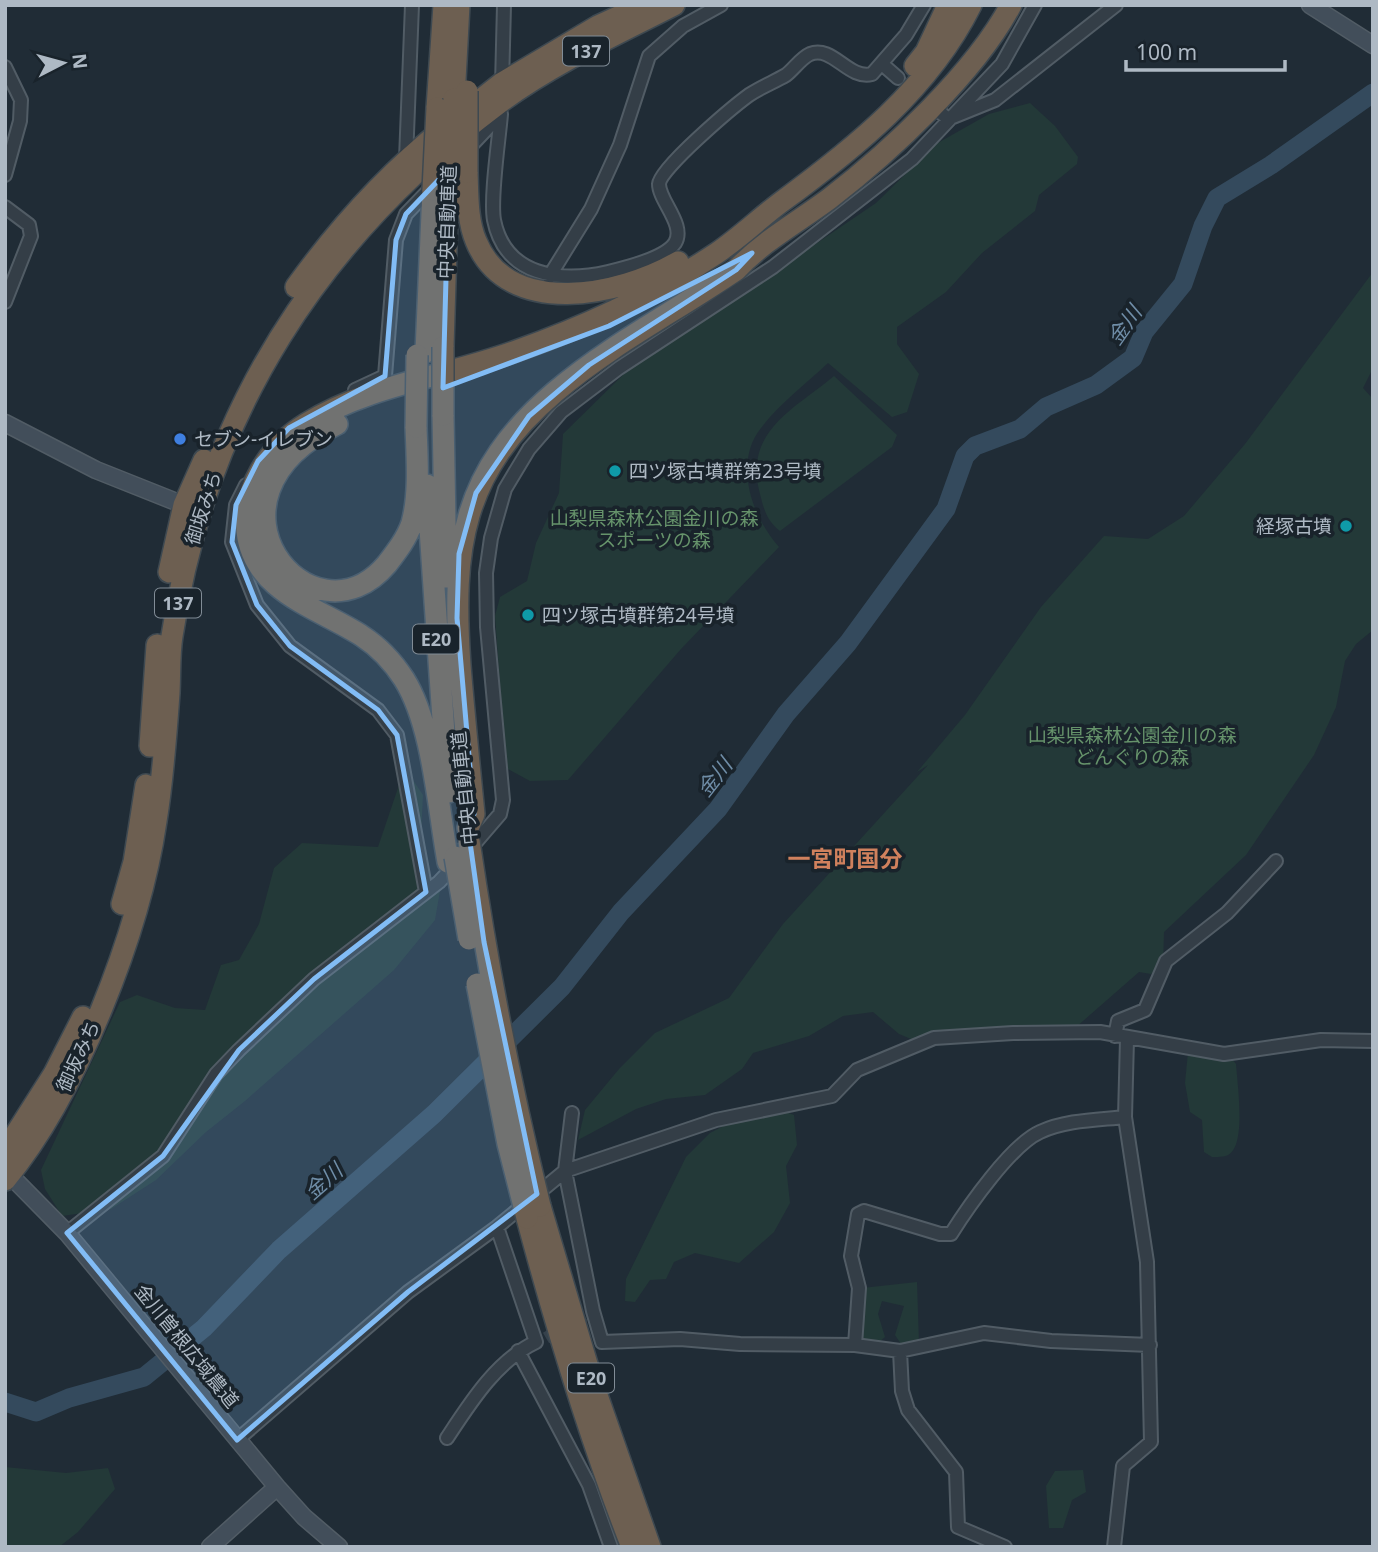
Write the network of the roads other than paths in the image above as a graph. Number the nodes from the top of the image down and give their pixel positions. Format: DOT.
graph roads {
  1 [pos="412,5"];
  2 [pos="444,5"];
  3 [pos="459,5"];
  4 [pos="468,5"];
  5 [pos="505,5"];
  6 [pos="626,5"];
  7 [pos="644,5"];
  8 [pos="674,5"];
  9 [pos="690,5"];
  10 [pos="722,5"];
  11 [pos="924,5"];
  12 [pos="948,5"];
  13 [pos="971,5"];
  14 [pos="984,5"];
  15 [pos="1011,5"];
  16 [pos="1035,5"];
  17 [pos="1116,5"];
  18 [pos="1310,5"];
  19 [pos="598,35"];
  20 [pos="1373,45"];
  21 [pos="882,64"];
  22 [pos="5,67"];
  23 [pos="898,78"];
  24 [pos="452,99"];
  25 [pos="501,100"];
  26 [pos="944,116"];
  27 [pos="863,139"];
  28 [pos="406,159"];
  29 [pos="5,175"];
  30 [pos="851,181"];
  31 [pos="440,187"];
  32 [pos="5,207"];
  33 [pos="743,231"];
  34 [pos="752,253"];
  35 [pos="549,277"];
  36 [pos="5,302"];
  37 [pos="429,352"];
  38 [pos="428,421"];
  39 [pos="5,423"];
  40 [pos="191,508"];
  41 [pos="460,847"];
  42 [pos="1276,861"];
  43 [pos="426,892"];
  44 [pos="1121,1038"];
  45 [pos="1373,1041"];
  46 [pos="572,1113"];
  47 [pos="1125,1117"];
  48 [pos="5,1151"];
  49 [pos="565,1171"];
  50 [pos="7,1175"];
  51 [pos="534,1212"];
  52 [pos="497,1227"];
  53 [pos="67,1233"];
  54 [pos="855,1345"];
  55 [pos="1150,1345"];
  56 [pos="900,1350"];
  57 [pos="518,1351"];
  58 [pos="447,1438"];
  59 [pos="237,1440"];
  60 [pos="278,1488"];
  61 [pos="211,1547"];
  62 [pos="339,1547"];
  63 [pos="611,1547"];
  64 [pos="632,1547"];
  65 [pos="650,1547"];
  66 [pos="1004,1547"];
  67 [pos="1114,1547"];
  1 -- 28 [label="street"];
  2 -- 24 [label="highway, 中央自動車道 / E20"];
  3 -- 24 [label="highway, 中央自動車道 / E20"];
  4 -- 24 [label="highway"];
  5 -- 25 [label="street"];
  6 -- 19 [label="highway"];
  7 -- 19 [label="highway, 御坂みち / 137"];
  8 -- 19 [label="highway, 御坂みち / 137"];
  9 -- 19 [label="highway"];
  10 -- 35 [label="street"];
  11 -- 21 [label="street"];
  12 -- 27 [label="highway"];
  13 -- 27 [label="highway"];
  14 -- 30 [label="highway"];
  15 -- 30 [label="highway"];
  16 -- 26 [label="street"];
  17 -- 26 [label="street"];
  18 -- 20 [label="street"];
  19 -- 25 [label="highway, 御坂みち / 137"];
  21 -- 23 [label="street"];
  21 -- 35 [label="street"];
  22 -- 29 [label="street"];
  24 -- 31 [label="highway, 中央自動車道 / E20, bridge"];
  24 -- 33 [label="highway, bridge"];
  25 -- 28 [label="highway, 御坂みち / 137"];
  25 -- 35 [label="street"];
  25 -- 40 [label="highway, 御坂みち / 137"];
  25 -- 43 [label="street"];
  26 -- 43 [label="street"];
  27 -- 33 [label="highway"];
  28 -- 40 [label="highway, 御坂みち / 137"];
  30 -- 34 [label="highway"];
  31 -- 37 [label="highway, 中央自動車道 / E20"];
  31 -- 37 [label="highway, 中央自動車道 / E20"];
  32 -- 36 [label="street"];
  33 -- 41 [label="highway"];
  34 -- 38 [label="highway"];
  34 -- 41 [label="highway"];
  37 -- 38 [label="highway, 中央自動車道 / E20, bridge"];
  37 -- 38 [label="highway, bridge"];
  38 -- 41 [label="highway, 中央自動車道 / E20"];
  38 -- 41 [label="highway, 中央自動車道 / E20"];
  39 -- 40 [label="street"];
  40 -- 48 [label="highway, 御坂みち / 137"];
  40 -- 50 [label="highway, 御坂みち / 137"];
  41 -- 51 [label="highway, 中央自動車道 / E20, bridge"];
  41 -- 51 [label="highway, 中央自動車道 / E20, bridge"];
  42 -- 44 [label="street"];
  43 -- 53 [label="street"];
  44 -- 45 [label="street"];
  44 -- 47 [label="street"];
  44 -- 49 [label="street"];
  46 -- 49 [label="street"];
  47 -- 54 [label="street"];
  47 -- 55 [label="street"];
  49 -- 52 [label="street"];
  49 -- 54 [label="street"];
  50 -- 53 [label="street, 金川曽根広域農道"];
  51 -- 64 [label="highway, 中央自動車道 / E20"];
  51 -- 65 [label="highway, 中央自動車道 / E20"];
  52 -- 57 [label="street"];
  52 -- 59 [label="street"];
  53 -- 59 [label="street, 金川曽根広域農道"];
  54 -- 56 [label="street"];
  55 -- 56 [label="street"];
  55 -- 67 [label="street"];
  56 -- 66 [label="street"];
  57 -- 58 [label="street"];
  57 -- 63 [label="street"];
  59 -- 60 [label="street, 金川曽根広域農道"];
  60 -- 61 [label="street"];
  60 -- 62 [label="street, 金川曽根広域農道"];
}
